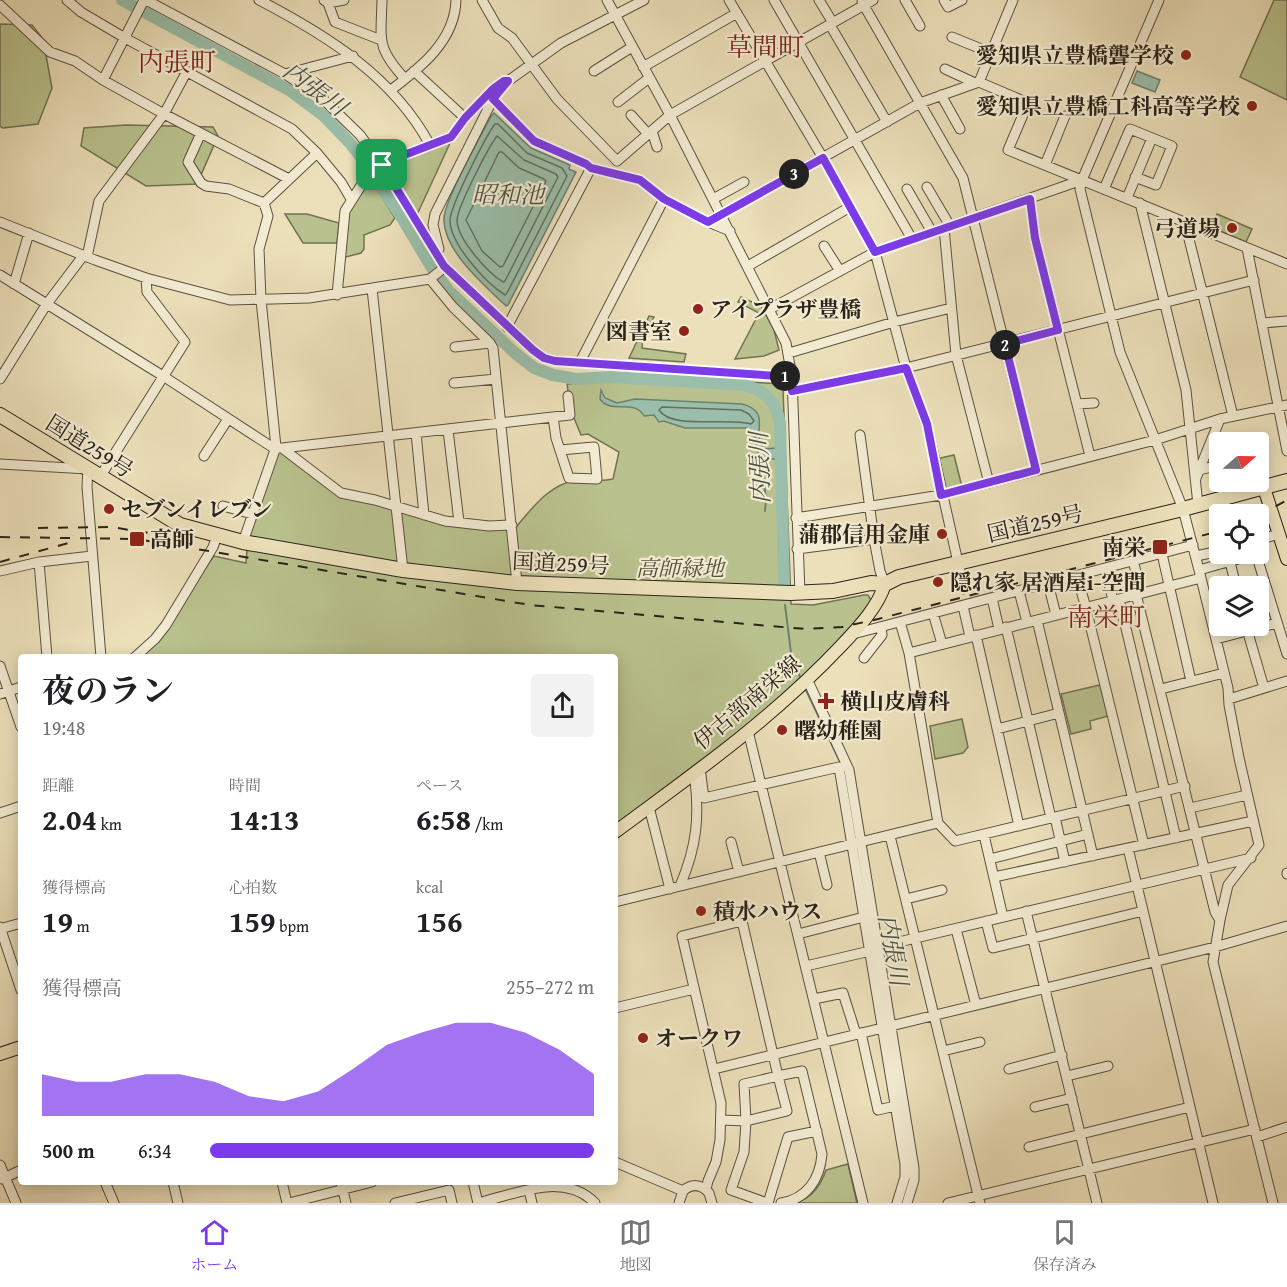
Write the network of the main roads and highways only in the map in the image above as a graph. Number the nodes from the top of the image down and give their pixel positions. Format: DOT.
graph roads {
  1 [pos="0,415"];
  2 [pos="1287,481"];
  3 [pos="1269,486"];
  4 [pos="1249,492"];
  5 [pos="1265,492"];
  6 [pos="1287,559"];
  7 [pos="885,584"];
  8 [pos="618,830"];
  9 [pos="18,1048"];
  10 [pos="0,1054"];
  1 -- 7 [label="highway, 国道259号"];
  2 -- 3 [label="highway, 国道259号"];
  4 -- 7 [label="highway, 国道259号"];
  5 -- 6 [label="main road"];
  7 -- 8 [label="main road, 伊古部南栄線"];
  9 -- 10 [label="main road"];
}
